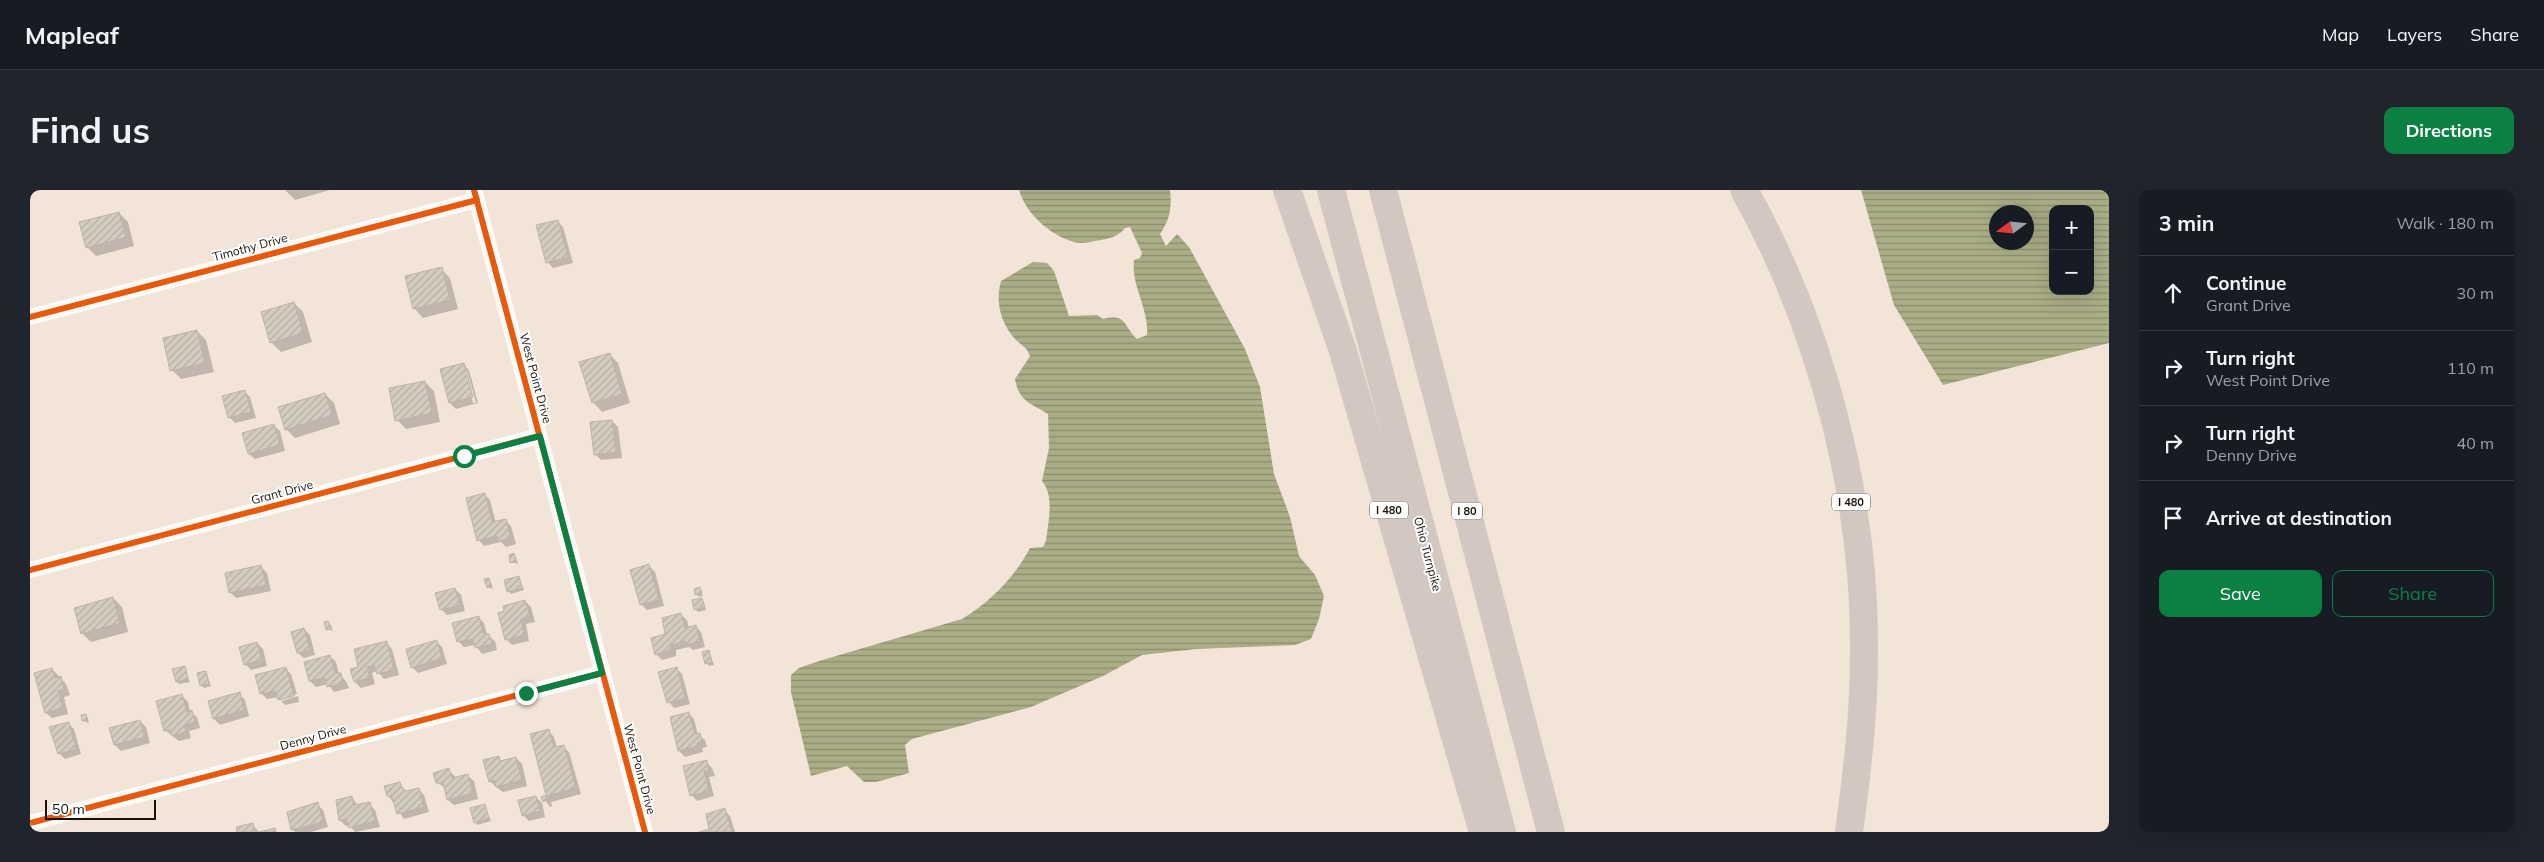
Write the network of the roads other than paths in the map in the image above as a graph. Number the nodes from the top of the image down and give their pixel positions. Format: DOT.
graph roads {
  1 [pos="1287,190"];
  2 [pos="1331,190"];
  3 [pos="1383,190"];
  4 [pos="1744,190"];
  5 [pos="475,195"];
  6 [pos="30,317"];
  7 [pos="540,436"];
  8 [pos="30,570"];
  9 [pos="602,673"];
  10 [pos="30,823"];
  11 [pos="645,832"];
  12 [pos="1483,832"];
  13 [pos="1502,832"];
  14 [pos="1551,832"];
  15 [pos="1849,832"];
  1 -- 12 [label="highway, I 480"];
  2 -- 13 [label="highway, Ohio Turnpike"];
  3 -- 14 [label="highway, I 80"];
  4 -- 15 [label="highway, I 480"];
  5 -- 6 [label="street, Timothy Drive"];
  5 -- 7 [label="street, West Point Drive"];
  7 -- 8 [label="street, Grant Drive"];
  7 -- 9 [label="street, West Point Drive"];
  9 -- 10 [label="street, Denny Drive"];
  9 -- 11 [label="street, West Point Drive"];
}
